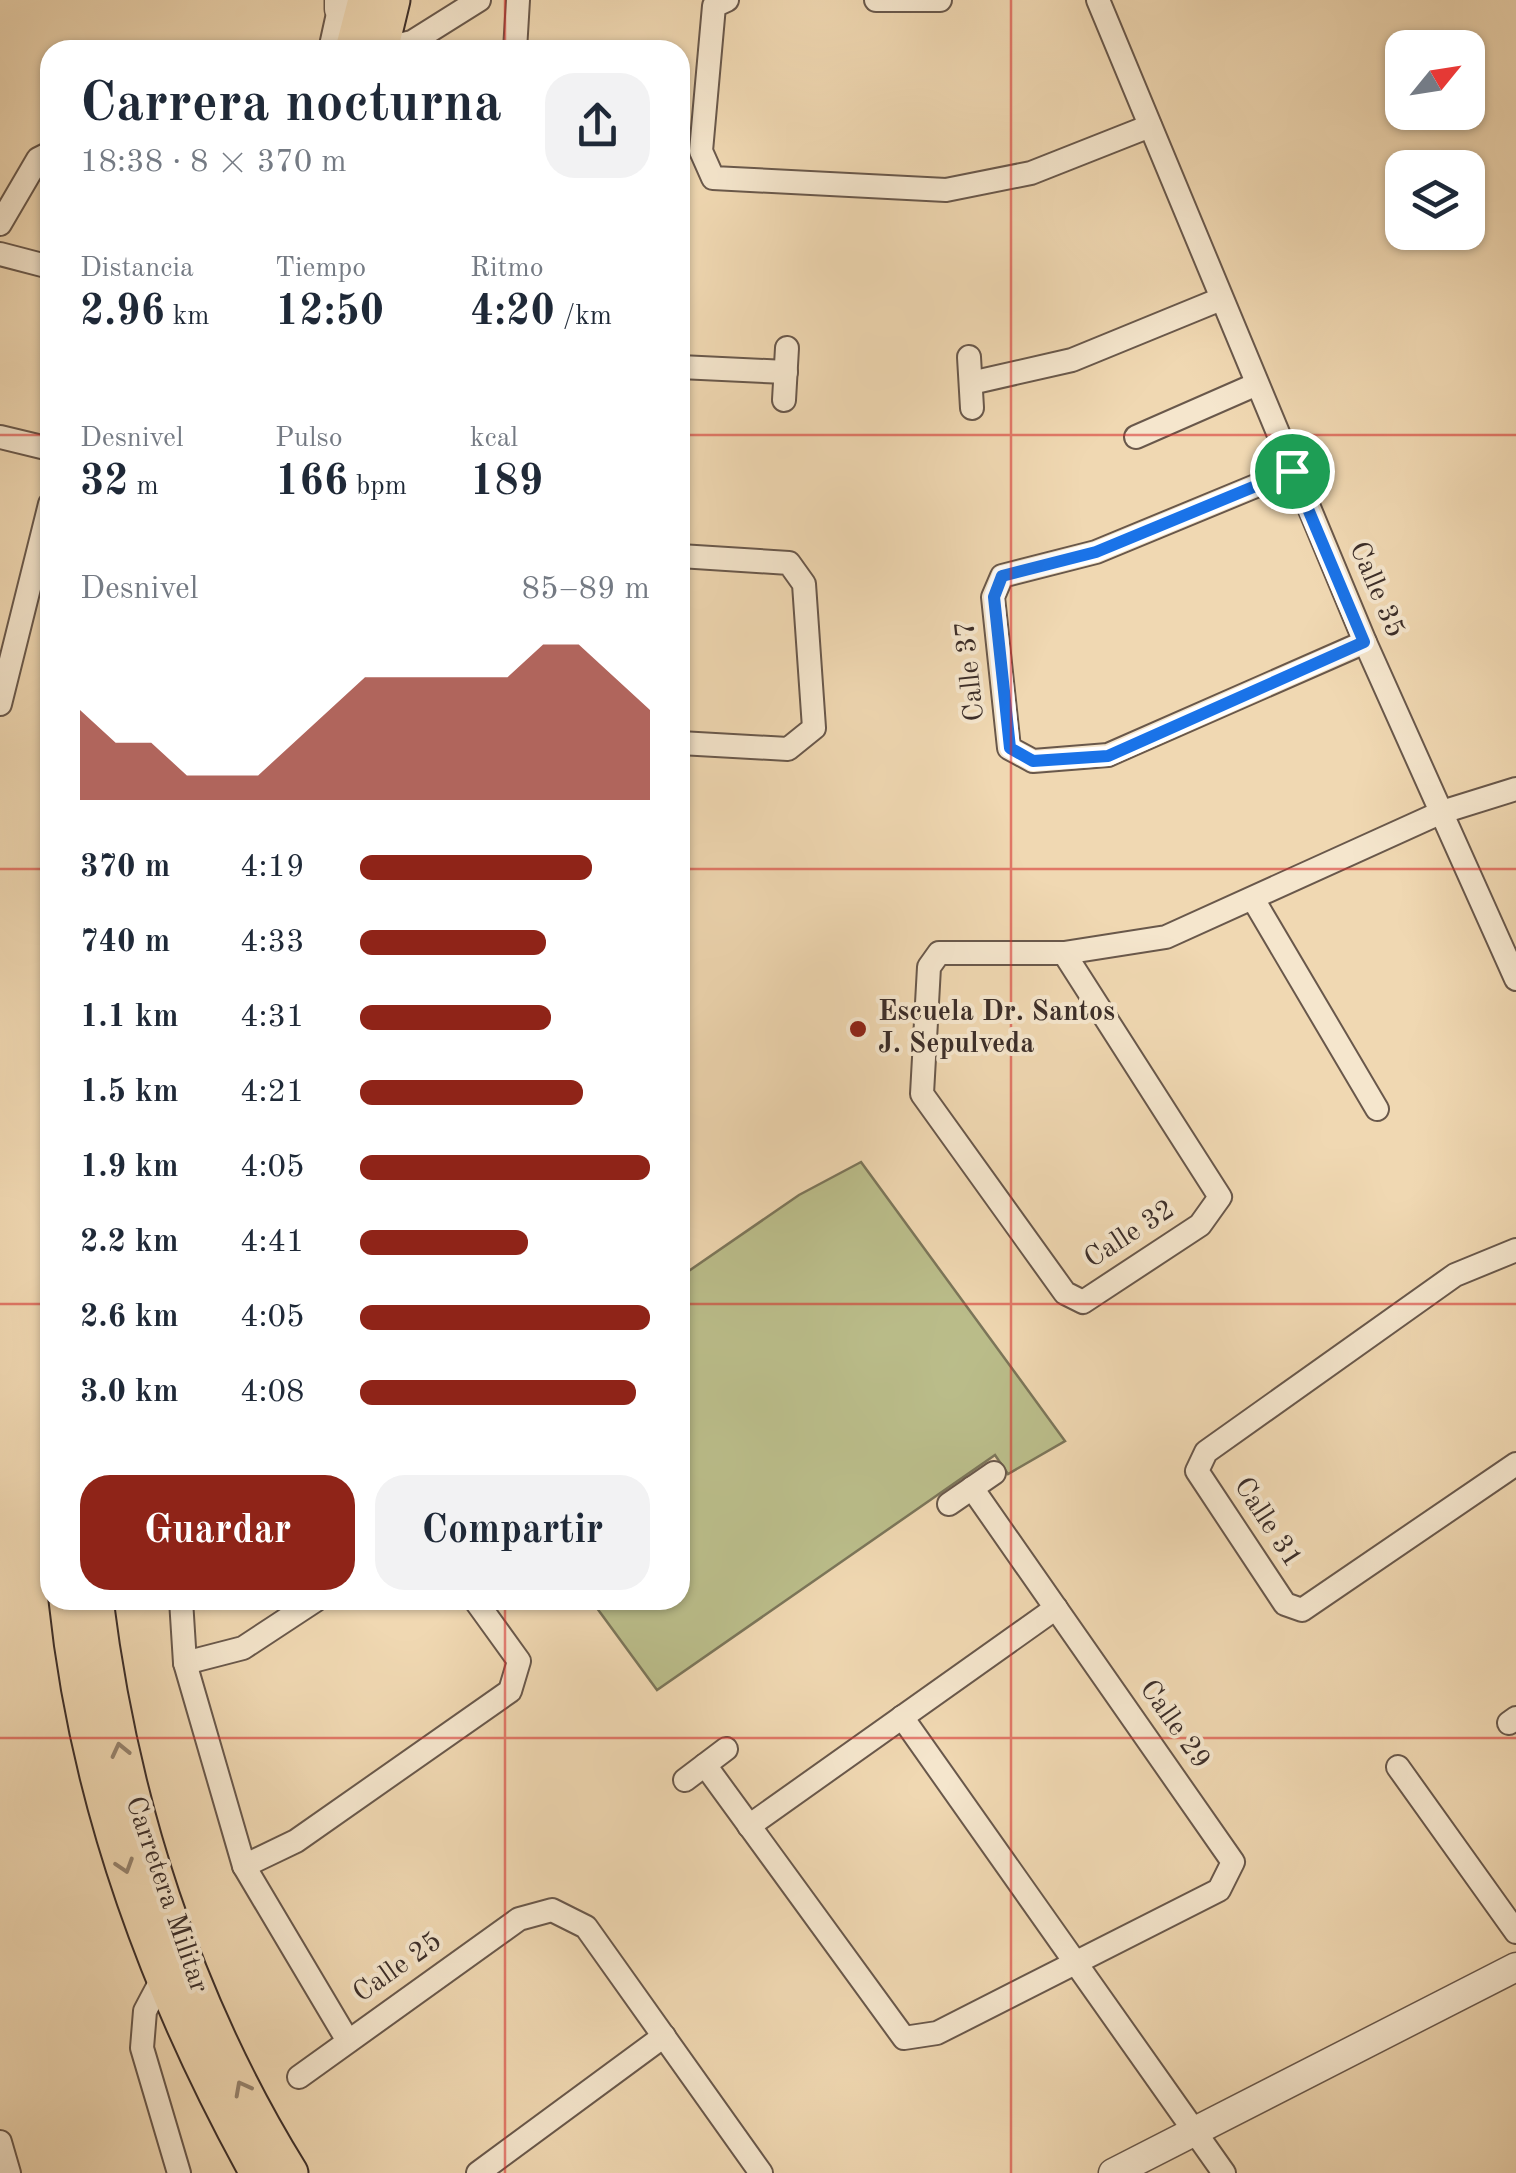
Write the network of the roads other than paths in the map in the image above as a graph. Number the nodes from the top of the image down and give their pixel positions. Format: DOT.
graph roads {
  1 [pos="392,0"];
  2 [pos="479,0"];
  3 [pos="518,0"];
  4 [pos="727,0"];
  5 [pos="876,0"];
  6 [pos="940,0"];
  7 [pos="1098,0"];
  8 [pos="348,3"];
  9 [pos="334,40"];
  10 [pos="353,40"];
  11 [pos="382,40"];
  12 [pos="415,40"];
  13 [pos="516,40"];
  14 [pos="1150,126"];
  15 [pos="40,157"];
  16 [pos="0,224"];
  17 [pos="0,254"];
  18 [pos="40,264"];
  19 [pos="1220,299"];
  20 [pos="968,357"];
  21 [pos="690,366"];
  22 [pos="971,383"];
  23 [pos="1256,384"];
  24 [pos="784,400"];
  25 [pos="972,408"];
  26 [pos="0,437"];
  27 [pos="1136,437"];
  28 [pos="40,447"];
  29 [pos="1292,471"];
  30 [pos="40,533"];
  31 [pos="690,557"];
  32 [pos="11,618"];
  33 [pos="1364,642"];
  34 [pos="0,704"];
  35 [pos="690,743"];
  36 [pos="1516,789"];
  37 [pos="1442,812"];
  38 [pos="1252,898"];
  39 [pos="1064,953"];
  40 [pos="1516,979"];
  41 [pos="1377,1109"];
  42 [pos="1516,1250"];
  43 [pos="1516,1464"];
  44 [pos="994,1473"];
  45 [pos="972,1488"];
  46 [pos="949,1504"];
  47 [pos="1056,1608"];
  48 [pos="69,1610"];
  49 [pos="97,1610"];
  50 [pos="182,1610"];
  51 [pos="301,1610"];
  52 [pos="482,1610"];
  53 [pos="185,1664"];
  54 [pos="902,1717"];
  55 [pos="726,1749"];
  56 [pos="705,1764"];
  57 [pos="1398,1767"];
  58 [pos="685,1780"];
  59 [pos="749,1826"];
  60 [pos="244,1866"];
  61 [pos="1516,1932"];
  62 [pos="1078,1962"];
  63 [pos="1516,1967"];
  64 [pos="164,1978"];
  65 [pos="664,2036"];
  66 [pos="348,2041"];
  67 [pos="299,2077"];
  68 [pos="1197,2130"];
  69 [pos="0,2142"];
  70 [pos="9,2173"];
  71 [pos="179,2173"];
  72 [pos="258,2173"];
  73 [pos="290,2173"];
  74 [pos="478,2173"];
  75 [pos="761,2173"];
  76 [pos="1113,2173"];
  77 [pos="1224,2173"];
  1 -- 11 [label="main road"];
  2 -- 12 [label="street"];
  3 -- 13 [label="street"];
  4 -- 14 [label="street"];
  5 -- 6 [label="street"];
  7 -- 14 [label="street, Calle 35"];
  8 -- 9 [label="street"];
  8 -- 10 [label="main road"];
  14 -- 19 [label="street, Calle 35"];
  15 -- 16 [label="street"];
  17 -- 18 [label="street"];
  19 -- 22 [label="street"];
  19 -- 23 [label="street, Calle 35"];
  20 -- 22 [label="street"];
  21 -- 24 [label="street"];
  22 -- 25 [label="street"];
  23 -- 27 [label="street"];
  23 -- 29 [label="street, Calle 35"];
  26 -- 28 [label="street"];
  29 -- 33 [label="street, Calle 35"];
  29 -- 33 [label="street, Calle 37"];
  30 -- 32 [label="street"];
  31 -- 35 [label="street"];
  32 -- 34 [label="street"];
  33 -- 37 [label="street, Calle 35"];
  36 -- 37 [label="street"];
  37 -- 38 [label="street"];
  37 -- 40 [label="street, Calle 35"];
  38 -- 39 [label="street"];
  38 -- 41 [label="street"];
  39 -- 39 [label="street, Calle 32"];
  42 -- 43 [label="street, Calle 31"];
  44 -- 45 [label="street"];
  45 -- 46 [label="street"];
  45 -- 47 [label="street, Calle 29"];
  47 -- 54 [label="street"];
  47 -- 62 [label="street, Calle 29"];
  48 -- 64 [label="main road, Carretera Militar, one-way"];
  73 -- 49 [label="main road, Carretera Militar, one-way"];
  50 -- 53 [label="street, Calle 25"];
  51 -- 53 [label="street"];
  52 -- 60 [label="street"];
  53 -- 60 [label="street, Calle 25"];
  54 -- 59 [label="street"];
  54 -- 62 [label="street"];
  55 -- 56 [label="street"];
  56 -- 58 [label="street"];
  56 -- 59 [label="street"];
  57 -- 61 [label="street"];
  59 -- 62 [label="street"];
  60 -- 66 [label="street, Calle 25"];
  62 -- 68 [label="street"];
  63 -- 68 [label="street"];
  64 -- 71 [label="street"];
  64 -- 72 [label="main road, Carretera Militar"];
  65 -- 66 [label="street, Calle 25"];
  65 -- 74 [label="street"];
  65 -- 75 [label="street, Calle 25"];
  66 -- 67 [label="street"];
  68 -- 76 [label="street"];
  68 -- 77 [label="street"];
  69 -- 70 [label="street"];
}
